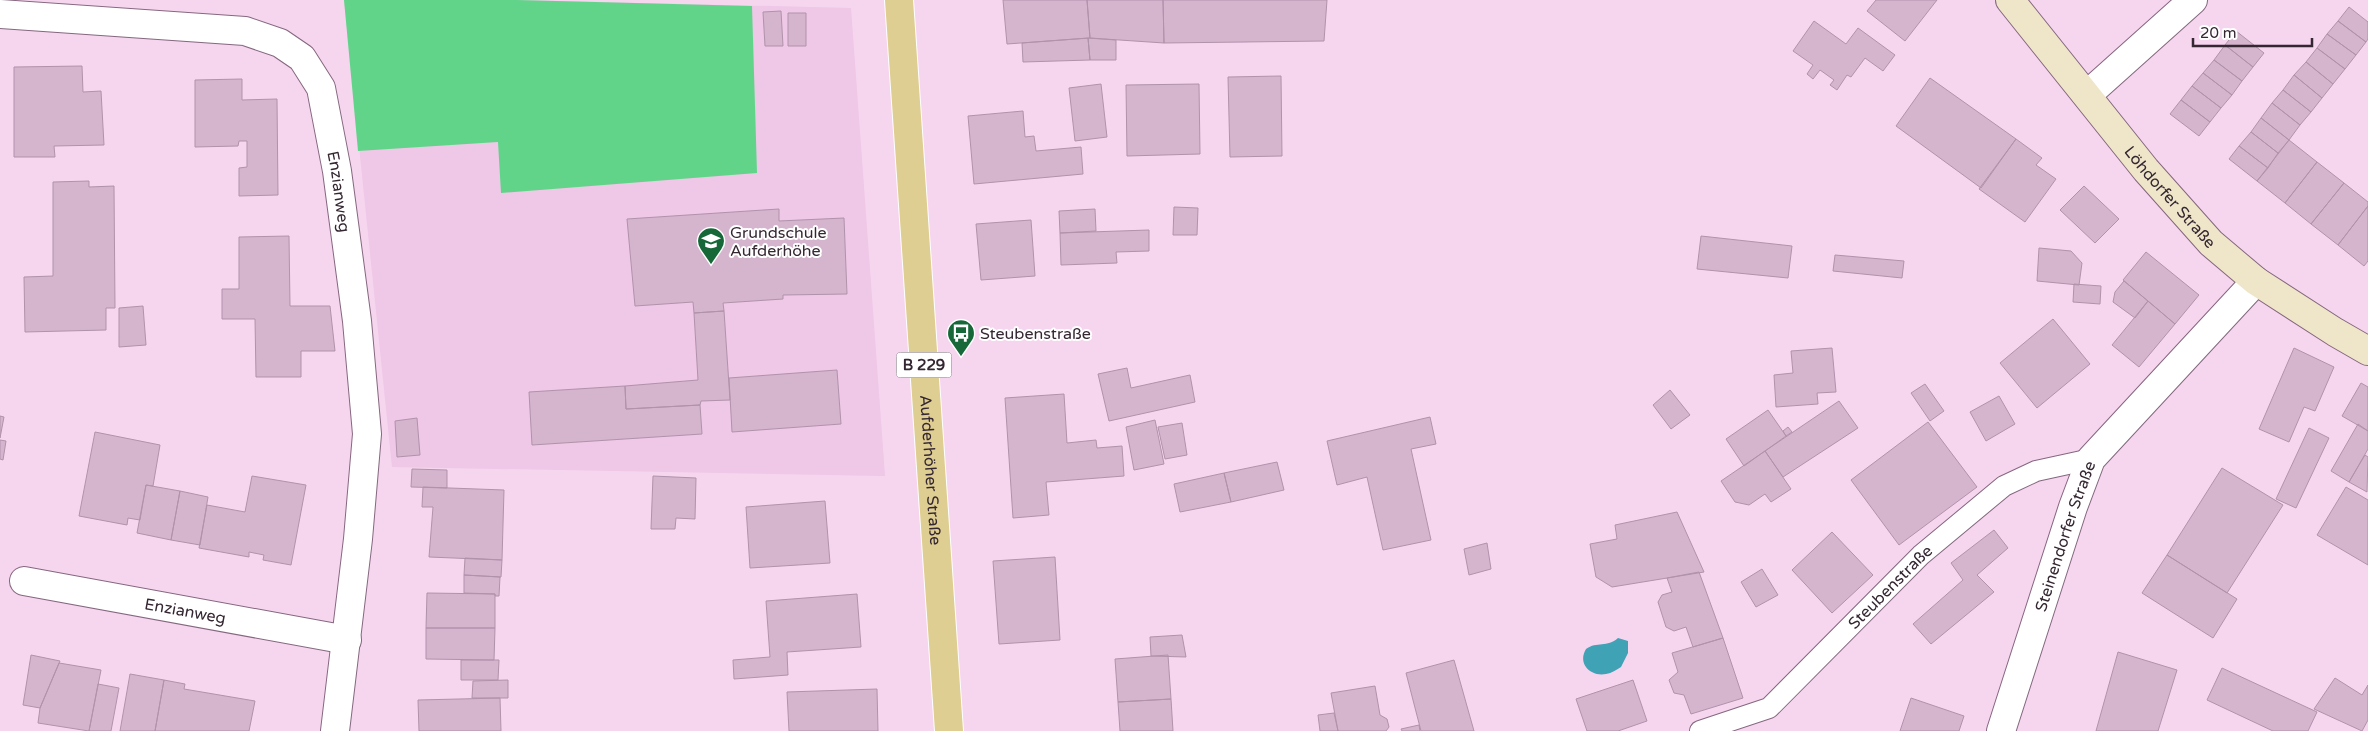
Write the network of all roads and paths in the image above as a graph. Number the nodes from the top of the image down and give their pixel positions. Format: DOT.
graph roads {
  1 [pos="899,0"];
  2 [pos="2010,0"];
  3 [pos="2194,0"];
  4 [pos="0,14"];
  5 [pos="2087,95"];
  6 [pos="2256,280"];
  7 [pos="2368,351"];
  8 [pos="2091,458"];
  9 [pos="24,581"];
  10 [pos="347,640"];
  11 [pos="335,731"];
  12 [pos="949,731"];
  13 [pos="1700,731"];
  14 [pos="2002,731"];
  1 -- 12 [label="main road, Aufderhöher Straße / B 229"];
  2 -- 5 [label="main road, Löhdorfer Straße"];
  3 -- 5 [label="street"];
  4 -- 10 [label="street, Enzianweg"];
  5 -- 6 [label="main road, Löhdorfer Straße"];
  6 -- 7 [label="main road, Löhdorfer Straße"];
  6 -- 8 [label="street, Steinendorfer Straße"];
  8 -- 13 [label="lane, Steubenstraße"];
  8 -- 14 [label="street, Steinendorfer Straße"];
  9 -- 10 [label="street, Enzianweg"];
  10 -- 11 [label="street, Enzianweg"];
}
